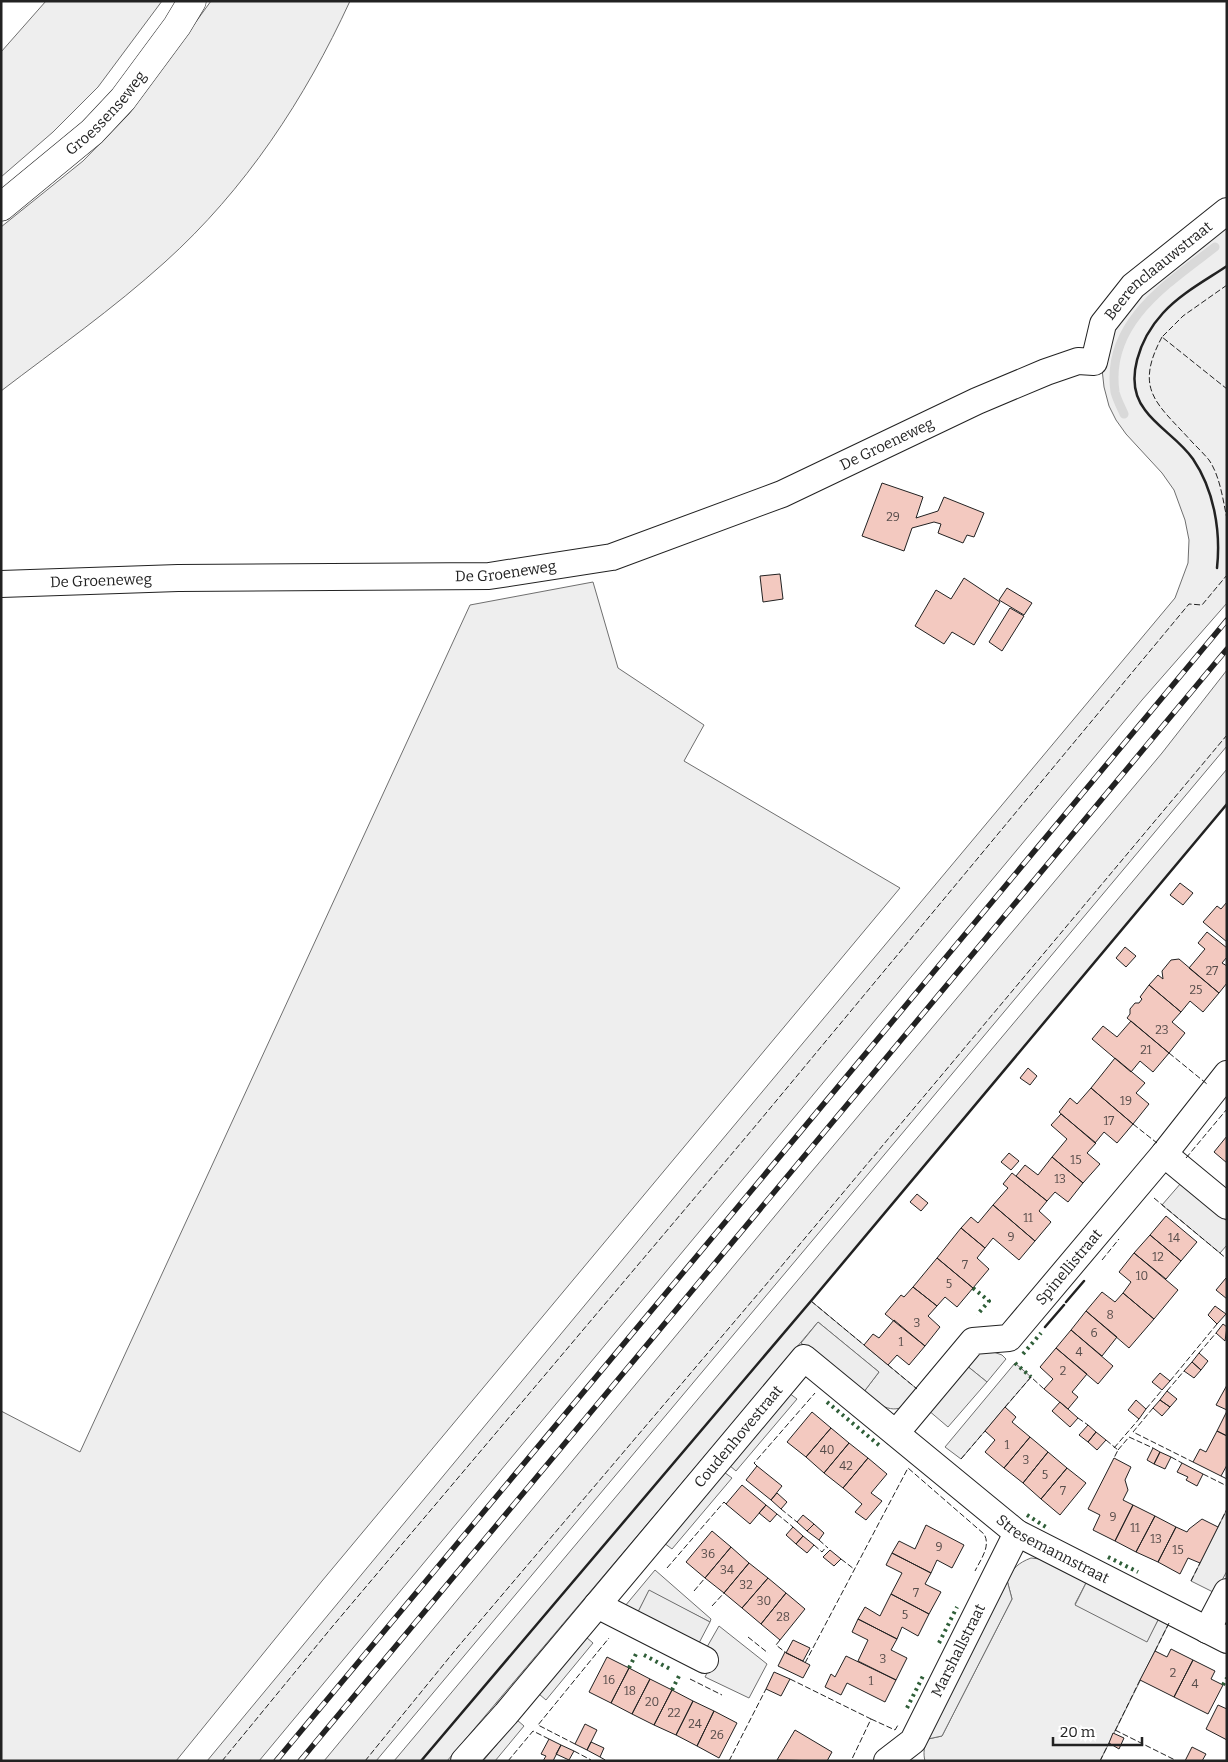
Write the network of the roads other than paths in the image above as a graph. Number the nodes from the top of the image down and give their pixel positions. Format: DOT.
graph roads {
  1 [pos="192,1"];
  2 [pos="1,207"];
  3 [pos="1227,211"];
  4 [pos="977,401"];
  5 [pos="1,584"];
  6 [pos="1227,1074"];
  7 [pos="1164,1154"];
  8 [pos="1227,1206"];
  9 [pos="896,1433"];
  10 [pos="1017,1533"];
  11 [pos="1227,1592"];
  12 [pos="597,1605"];
  13 [pos="1217,1635"];
  14 [pos="705,1660"];
  15 [pos="464,1761"];
  16 [pos="888,1761"];
  1 -- 2 [label="street, Groessenseweg"];
  3 -- 4 [label="street, Beerenclaauwstraat"];
  4 -- 5 [label="street, De Groeneweg"];
  6 -- 7 [label="street, Spinellistraat"];
  7 -- 8 [label="street"];
  7 -- 9 [label="street, Spinellistraat"];
  9 -- 10 [label="street, Stresemannstraat"];
  9 -- 12 [label="street, Coudenhovestraat"];
  10 -- 13 [label="street, Stresemannstraat"];
  10 -- 16 [label="street, Marshallstraat"];
  11 -- 13 [label="street"];
  12 -- 14 [label="street"];
  12 -- 15 [label="street, Coudenhovestraat"];
}
